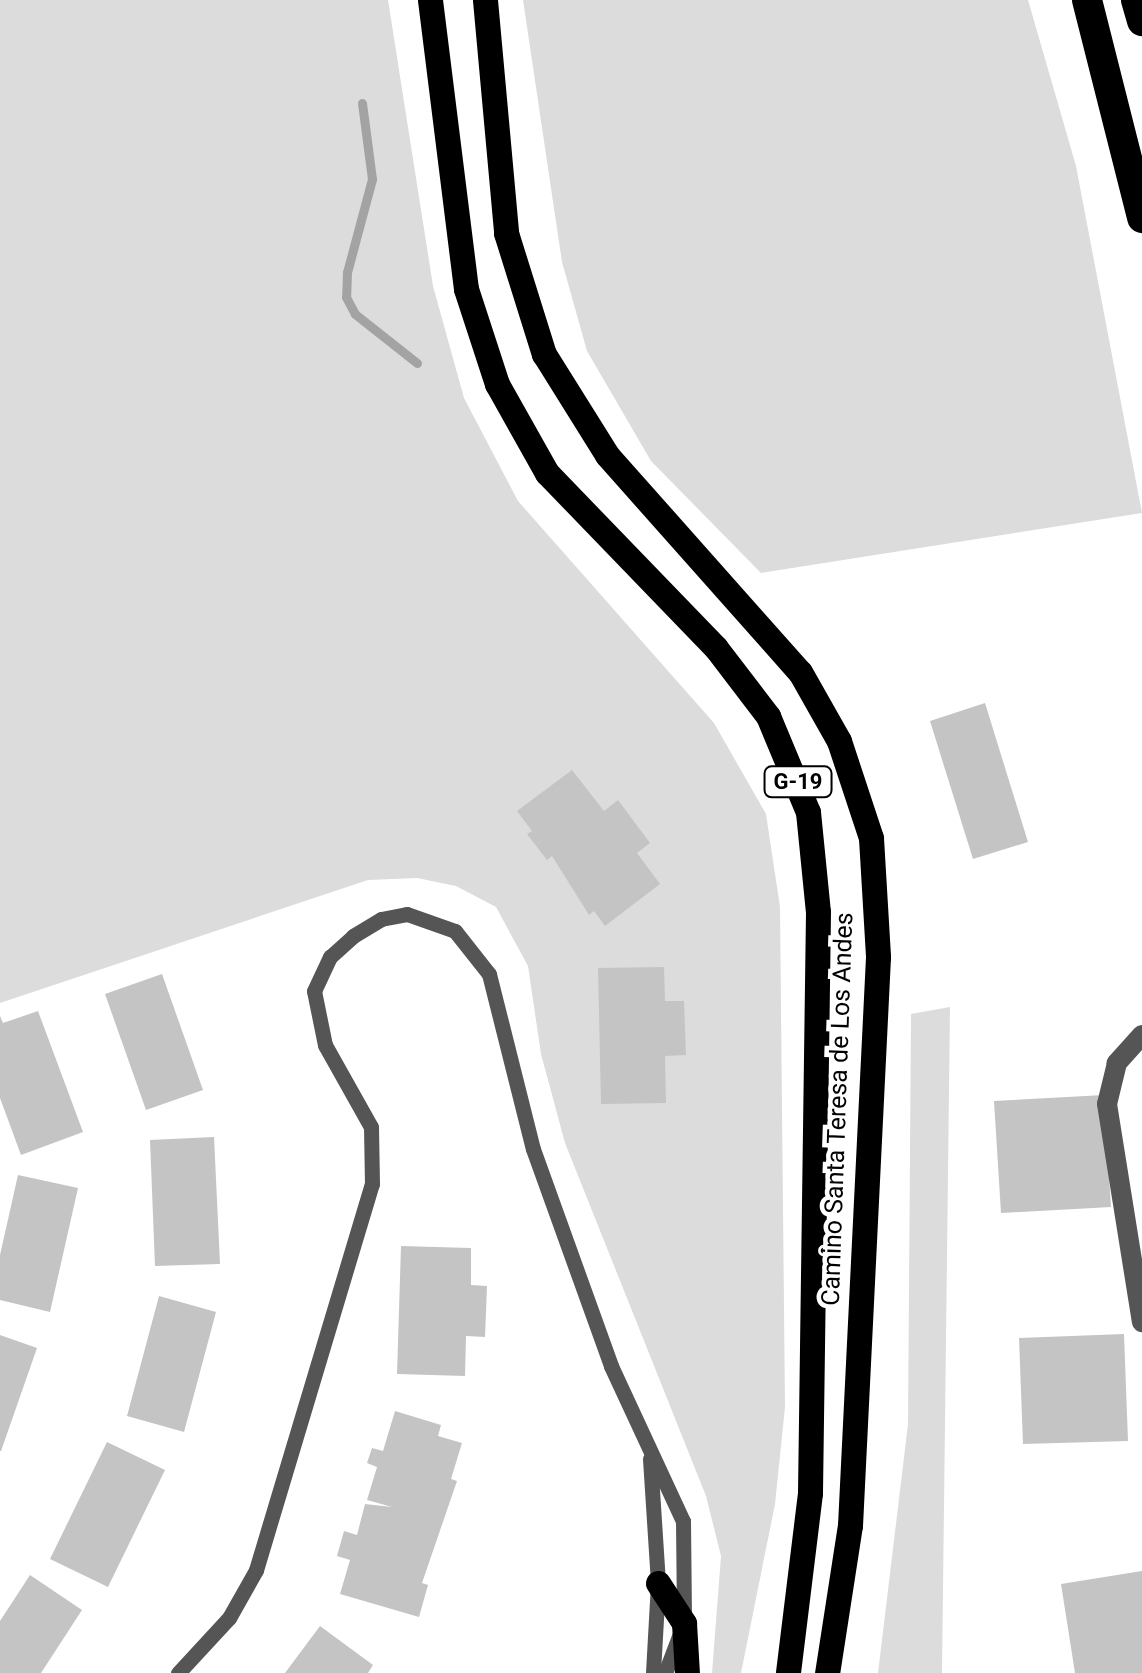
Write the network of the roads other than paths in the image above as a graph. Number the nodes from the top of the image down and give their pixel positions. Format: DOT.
graph roads {
  1 [pos="430,0"];
  2 [pos="485,0"];
  3 [pos="1086,0"];
  4 [pos="1136,0"];
  5 [pos="1142,21"];
  6 [pos="1142,218"];
  7 [pos="1142,1035"];
  8 [pos="1142,1322"];
  9 [pos="650,1460"];
  10 [pos="658,1584"];
  11 [pos="684,1623"];
  12 [pos="178,1673"];
  13 [pos="653,1673"];
  14 [pos="665,1673"];
  15 [pos="686,1673"];
  16 [pos="788,1673"];
  17 [pos="827,1673"];
  1 -- 16 [label="main road, Camino Santa Teresa de Los Andes / G-19"];
  2 -- 17 [label="main road, Camino Santa Teresa de Los Andes / G-19"];
  3 -- 6 [label="highway"];
  4 -- 5 [label="highway"];
  7 -- 8 [label="street"];
  9 -- 10 [label="lane"];
  9 -- 11 [label="lane"];
  9 -- 12 [label="lane"];
  10 -- 11 [label="main road"];
  10 -- 13 [label="lane"];
  11 -- 14 [label="lane"];
  11 -- 15 [label="main road"];
}
